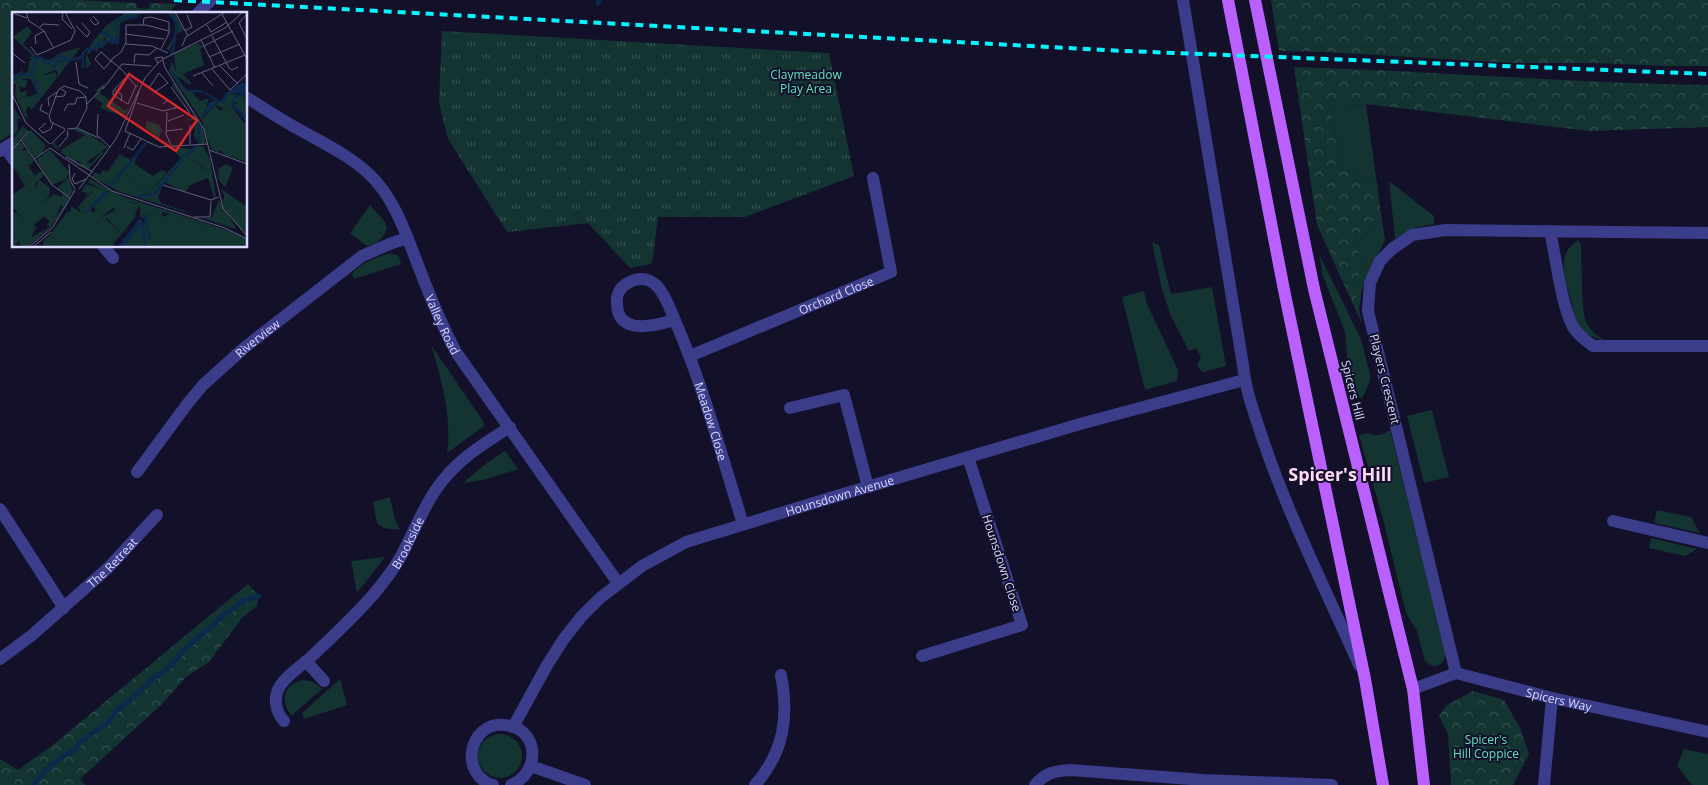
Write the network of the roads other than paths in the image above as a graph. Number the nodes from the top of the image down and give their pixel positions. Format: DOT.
graph roads {
  1 [pos="211,0"];
  2 [pos="1183,0"];
  3 [pos="1228,0"];
  4 [pos="1256,0"];
  5 [pos="199,12"];
  6 [pos="248,98"];
  7 [pos="873,178"];
  8 [pos="1550,232"];
  9 [pos="1708,233"];
  10 [pos="408,238"];
  11 [pos="105,248"];
  12 [pos="113,258"];
  13 [pos="674,320"];
  14 [pos="1708,346"];
  15 [pos="690,356"];
  16 [pos="1244,380"];
  17 [pos="790,408"];
  18 [pos="510,427"];
  19 [pos="968,457"];
  20 [pos="138,472"];
  21 [pos="868,487"];
  22 [pos="0,509"];
  23 [pos="157,515"];
  24 [pos="1613,521"];
  25 [pos="743,524"];
  26 [pos="1708,543"];
  27 [pos="618,583"];
  28 [pos="64,608"];
  29 [pos="922,656"];
  30 [pos="0,659"];
  31 [pos="306,661"];
  32 [pos="1456,673"];
  33 [pos="781,675"];
  34 [pos="1365,679"];
  35 [pos="324,681"];
  36 [pos="1413,689"];
  37 [pos="1552,698"];
  38 [pos="284,721"];
  39 [pos="513,727"];
  40 [pos="1708,732"];
  41 [pos="531,766"];
  42 [pos="1204,783"];
  43 [pos="493,785"];
  44 [pos="511,785"];
  45 [pos="585,785"];
  46 [pos="755,785"];
  47 [pos="1035,785"];
  48 [pos="1332,785"];
  49 [pos="1383,785"];
  50 [pos="1424,785"];
  51 [pos="1544,785"];
  1 -- 5 [label="street"];
  2 -- 16 [label="street"];
  3 -- 34 [label="main road"];
  4 -- 36 [label="main road, Spicers Hill"];
  6 -- 10 [label="street, Valley Road"];
  7 -- 15 [label="street, Orchard Close"];
  8 -- 9 [label="street, Players Crescent"];
  8 -- 14 [label="street"];
  8 -- 32 [label="street, Players Crescent"];
  10 -- 18 [label="street, Valley Road"];
  10 -- 20 [label="street, Riverview"];
  11 -- 12 [label="street"];
  13 -- 13 [label="street, Meadow Close"];
  13 -- 15 [label="street, Meadow Close"];
  15 -- 25 [label="street, Meadow Close"];
  16 -- 19 [label="street, Hounsdown Avenue"];
  16 -- 34 [label="street"];
  17 -- 21 [label="street"];
  18 -- 27 [label="street, Valley Road"];
  18 -- 31 [label="street, Brookside"];
  19 -- 21 [label="street, Hounsdown Avenue"];
  19 -- 29 [label="street, Hounsdown Close"];
  21 -- 25 [label="street, Hounsdown Avenue"];
  22 -- 28 [label="street"];
  23 -- 28 [label="street, The Retreat"];
  24 -- 26 [label="street"];
  25 -- 27 [label="street, Hounsdown Avenue"];
  27 -- 39 [label="street, Hounsdown Avenue"];
  28 -- 30 [label="street, The Retreat"];
  31 -- 35 [label="street"];
  31 -- 38 [label="street, Brookside"];
  32 -- 36 [label="street"];
  32 -- 37 [label="street, Spicers Way"];
  33 -- 46 [label="street"];
  34 -- 49 [label="main road"];
  36 -- 50 [label="main road, Spicers Hill"];
  37 -- 40 [label="street, Spicers Way"];
  37 -- 51 [label="street"];
  39 -- 41 [label="street"];
  39 -- 43 [label="street"];
  41 -- 44 [label="street"];
  41 -- 45 [label="street"];
  42 -- 47 [label="street"];
  42 -- 48 [label="street"];
}
